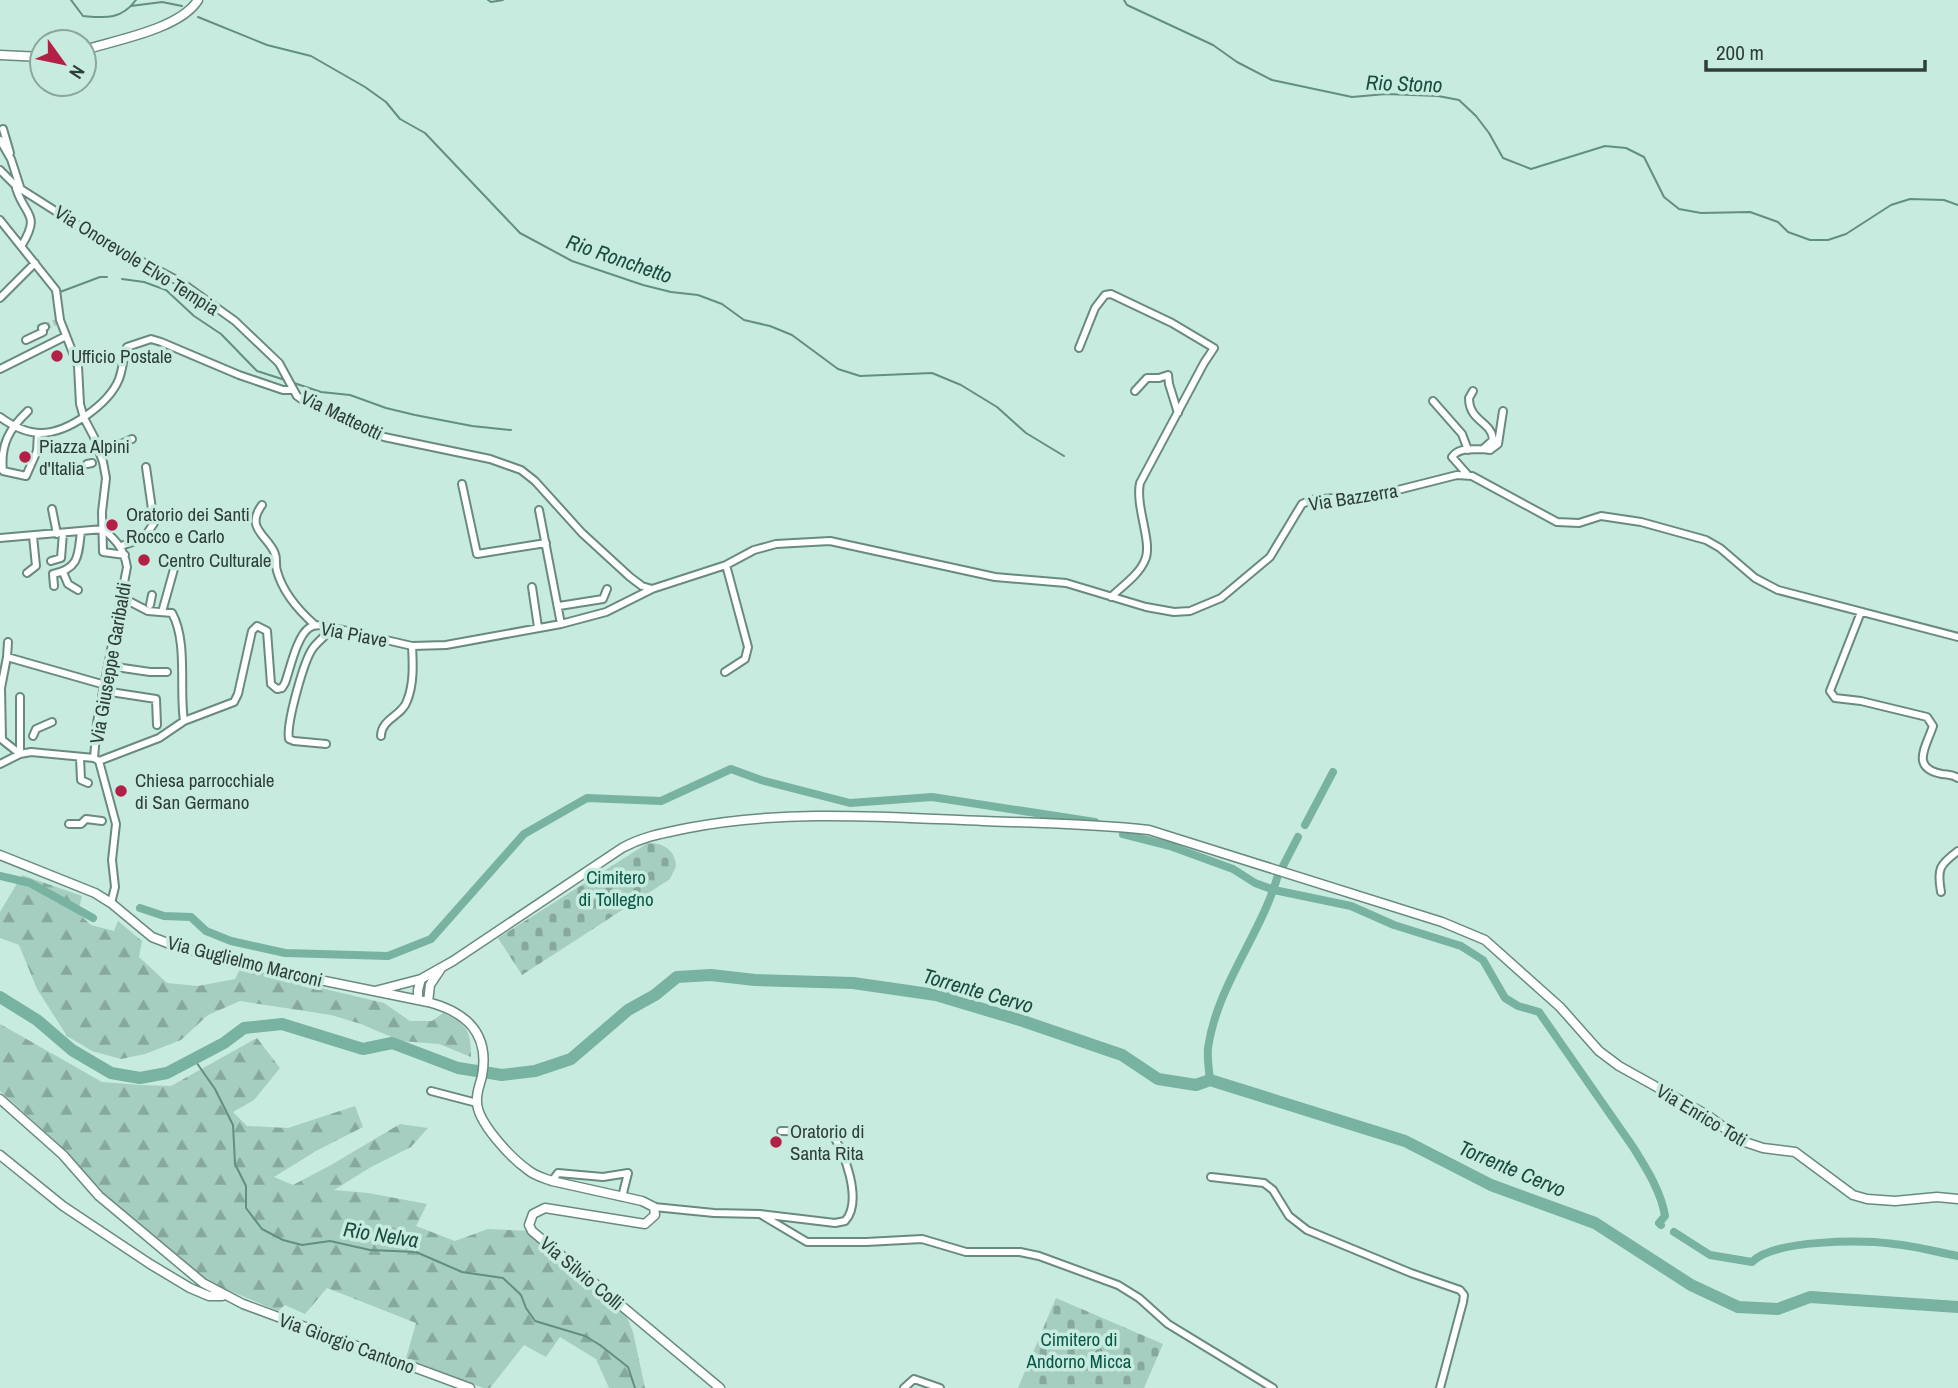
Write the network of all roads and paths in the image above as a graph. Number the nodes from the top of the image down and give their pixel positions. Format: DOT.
graph roads {
  1 [pos="198,0"];
  2 [pos="98,45"];
  3 [pos="0,55"];
  4 [pos="28,56"];
  5 [pos="3,129"];
  6 [pos="0,140"];
  7 [pos="11,159"];
  8 [pos="0,170"];
  9 [pos="18,188"];
  10 [pos="0,220"];
  11 [pos="22,245"];
  12 [pos="35,263"];
  13 [pos="0,298"];
  14 [pos="45,327"];
  15 [pos="66,336"];
  16 [pos="26,340"];
  17 [pos="1079,348"];
  18 [pos="0,369"];
  19 [pos="293,390"];
  20 [pos="1135,391"];
  21 [pos="1473,391"];
  22 [pos="1433,401"];
  23 [pos="28,411"];
  24 [pos="1503,411"];
  25 [pos="1178,413"];
  26 [pos="0,418"];
  27 [pos="84,418"];
  28 [pos="12,425"];
  29 [pos="38,433"];
  30 [pos="132,439"];
  31 [pos="98,448"];
  32 [pos="1483,449"];
  33 [pos="1468,450"];
  34 [pos="146,467"];
  35 [pos="1467,474"];
  36 [pos="462,484"];
  37 [pos="262,505"];
  38 [pos="52,509"];
  39 [pos="539,510"];
  40 [pos="103,529"];
  41 [pos="81,531"];
  42 [pos="60,533"];
  43 [pos="33,536"];
  44 [pos="0,538"];
  45 [pos="546,543"];
  46 [pos="121,546"];
  47 [pos="125,555"];
  48 [pos="51,561"];
  49 [pos="726,565"];
  50 [pos="174,569"];
  51 [pos="63,572"];
  52 [pos="27,573"];
  53 [pos="54,586"];
  54 [pos="532,587"];
  55 [pos="607,589"];
  56 [pos="652,589"];
  57 [pos="78,590"];
  58 [pos="152,595"];
  59 [pos="121,597"];
  60 [pos="1111,597"];
  61 [pos="559,606"];
  62 [pos="149,609"];
  63 [pos="162,612"];
  64 [pos="1861,612"];
  65 [pos="561,624"];
  66 [pos="315,625"];
  67 [pos="333,627"];
  68 [pos="538,627"];
  69 [pos="1958,637"];
  70 [pos="8,642"];
  71 [pos="412,646"];
  72 [pos="6,657"];
  73 [pos="109,666"];
  74 [pos="167,671"];
  75 [pos="725,672"];
  76 [pos="105,688"];
  77 [pos="20,697"];
  78 [pos="184,721"];
  79 [pos="52,722"];
  80 [pos="157,725"];
  81 [pos="33,736"];
  82 [pos="382,736"];
  83 [pos="1,739"];
  84 [pos="326,744"];
  85 [pos="20,754"];
  86 [pos="80,757"];
  87 [pos="97,759"];
  88 [pos="0,764"];
  89 [pos="1958,778"];
  90 [pos="88,783"];
  91 [pos="102,821"];
  92 [pos="69,824"];
  93 [pos="1958,851"];
  94 [pos="0,855"];
  95 [pos="1941,892"];
  96 [pos="111,903"];
  97 [pos="453,961"];
  98 [pos="421,979"];
  99 [pos="376,991"];
  100 [pos="418,1000"];
  101 [pos="428,1002"];
  102 [pos="431,1091"];
  103 [pos="0,1099"];
  104 [pos="477,1103"];
  105 [pos="781,1131"];
  106 [pos="0,1155"];
  107 [pos="1211,1177"];
  108 [pos="552,1181"];
  109 [pos="622,1197"];
  110 [pos="1958,1199"];
  111 [pos="654,1207"];
  112 [pos="760,1214"];
  113 [pos="225,1296"];
  114 [pos="470,1388"];
  115 [pos="720,1388"];
  116 [pos="904,1388"];
  117 [pos="940,1388"];
  118 [pos="1273,1388"];
  119 [pos="1440,1388"];
  1 -- 2 [label="street"];
  3 -- 4 [label="street"];
  5 -- 7 [label="street"];
  6 -- 7 [label="street"];
  7 -- 9 [label="street"];
  8 -- 9 [label="street, Via Onorevole Elvo Tempia"];
  9 -- 11 [label="street"];
  9 -- 19 [label="street, Via Onorevole Elvo Tempia"];
  10 -- 11 [label="street"];
  11 -- 12 [label="street"];
  12 -- 13 [label="street"];
  12 -- 15 [label="street"];
  14 -- 16 [label="street"];
  15 -- 18 [label="street"];
  15 -- 27 [label="street"];
  17 -- 25 [label="street"];
  19 -- 27 [label="street, Via Matteotti"];
  19 -- 56 [label="street, Via Matteotti"];
  20 -- 25 [label="street"];
  21 -- 32 [label="street"];
  22 -- 33 [label="street"];
  23 -- 28 [label="street"];
  24 -- 32 [label="street"];
  25 -- 60 [label="street"];
  26 -- 28 [label="street"];
  27 -- 29 [label="street, Via Matteotti"];
  27 -- 31 [label="street"];
  28 -- 29 [label="street"];
  28 -- 29 [label="street"];
  30 -- 31 [label="street"];
  31 -- 40 [label="street"];
  32 -- 33 [label="street"];
  33 -- 35 [label="street"];
  34 -- 46 [label="street"];
  35 -- 60 [label="street, Via Bazzerra"];
  35 -- 64 [label="street"];
  36 -- 45 [label="street"];
  37 -- 66 [label="street"];
  38 -- 42 [label="street"];
  39 -- 45 [label="street"];
  40 -- 41 [label="street"];
  40 -- 46 [label="street, Via Giuseppe Garibaldi"];
  40 -- 47 [label="street"];
  41 -- 42 [label="street"];
  41 -- 51 [label="street"];
  42 -- 43 [label="street"];
  42 -- 48 [label="street"];
  43 -- 44 [label="street"];
  43 -- 52 [label="street"];
  45 -- 61 [label="street"];
  46 -- 47 [label="street, Via Giuseppe Garibaldi"];
  47 -- 59 [label="street, Via Giuseppe Garibaldi"];
  49 -- 56 [label="street, Via Piave"];
  49 -- 60 [label="street, Via Bazzerra"];
  49 -- 75 [label="street"];
  50 -- 63 [label="street"];
  51 -- 53 [label="street"];
  51 -- 57 [label="street"];
  54 -- 68 [label="street"];
  55 -- 61 [label="street"];
  56 -- 65 [label="street, Via Piave"];
  58 -- 62 [label="street"];
  59 -- 62 [label="street"];
  59 -- 73 [label="street, Via Giuseppe Garibaldi"];
  61 -- 65 [label="street"];
  62 -- 63 [label="street"];
  63 -- 78 [label="street"];
  64 -- 69 [label="street"];
  64 -- 89 [label="street"];
  65 -- 68 [label="street, Via Piave"];
  66 -- 67 [label="street, Via Piave"];
  66 -- 78 [label="street, Via Piave"];
  67 -- 71 [label="street, Via Piave"];
  67 -- 84 [label="street"];
  68 -- 71 [label="street, Via Piave"];
  70 -- 72 [label="street"];
  71 -- 82 [label="street"];
  72 -- 76 [label="street"];
  72 -- 83 [label="street"];
  73 -- 74 [label="street"];
  73 -- 76 [label="street, Via Giuseppe Garibaldi"];
  76 -- 80 [label="street"];
  76 -- 87 [label="street, Via Giuseppe Garibaldi"];
  77 -- 85 [label="street"];
  78 -- 87 [label="street, Via Piave"];
  79 -- 81 [label="street"];
  83 -- 85 [label="street"];
  85 -- 86 [label="street"];
  85 -- 88 [label="street"];
  86 -- 87 [label="street"];
  86 -- 90 [label="street"];
  87 -- 96 [label="street, Via Giuseppe Garibaldi"];
  91 -- 92 [label="street"];
  93 -- 95 [label="street"];
  94 -- 96 [label="street, Via Guglielmo Marconi"];
  96 -- 99 [label="street, Via Guglielmo Marconi"];
  97 -- 98 [label="street"];
  97 -- 101 [label="street"];
  97 -- 110 [label="street, Via Enrico Toti"];
  98 -- 99 [label="street"];
  98 -- 100 [label="street"];
  99 -- 100 [label="street, Via Guglielmo Marconi"];
  100 -- 101 [label="street, Via Guglielmo Marconi"];
  101 -- 104 [label="street, Via Guglielmo Marconi"];
  102 -- 104 [label="street"];
  103 -- 113 [label="street"];
  104 -- 108 [label="street"];
  105 -- 112 [label="street"];
  106 -- 113 [label="street"];
  107 -- 119 [label="street"];
  108 -- 109 [label="street"];
  108 -- 109 [label="street"];
  109 -- 111 [label="street"];
  111 -- 112 [label="street"];
  111 -- 115 [label="street, Via Silvio Colli"];
  112 -- 118 [label="street"];
  113 -- 114 [label="street, Via Giorgio Cantono"];
  116 -- 117 [label="street"];
}
